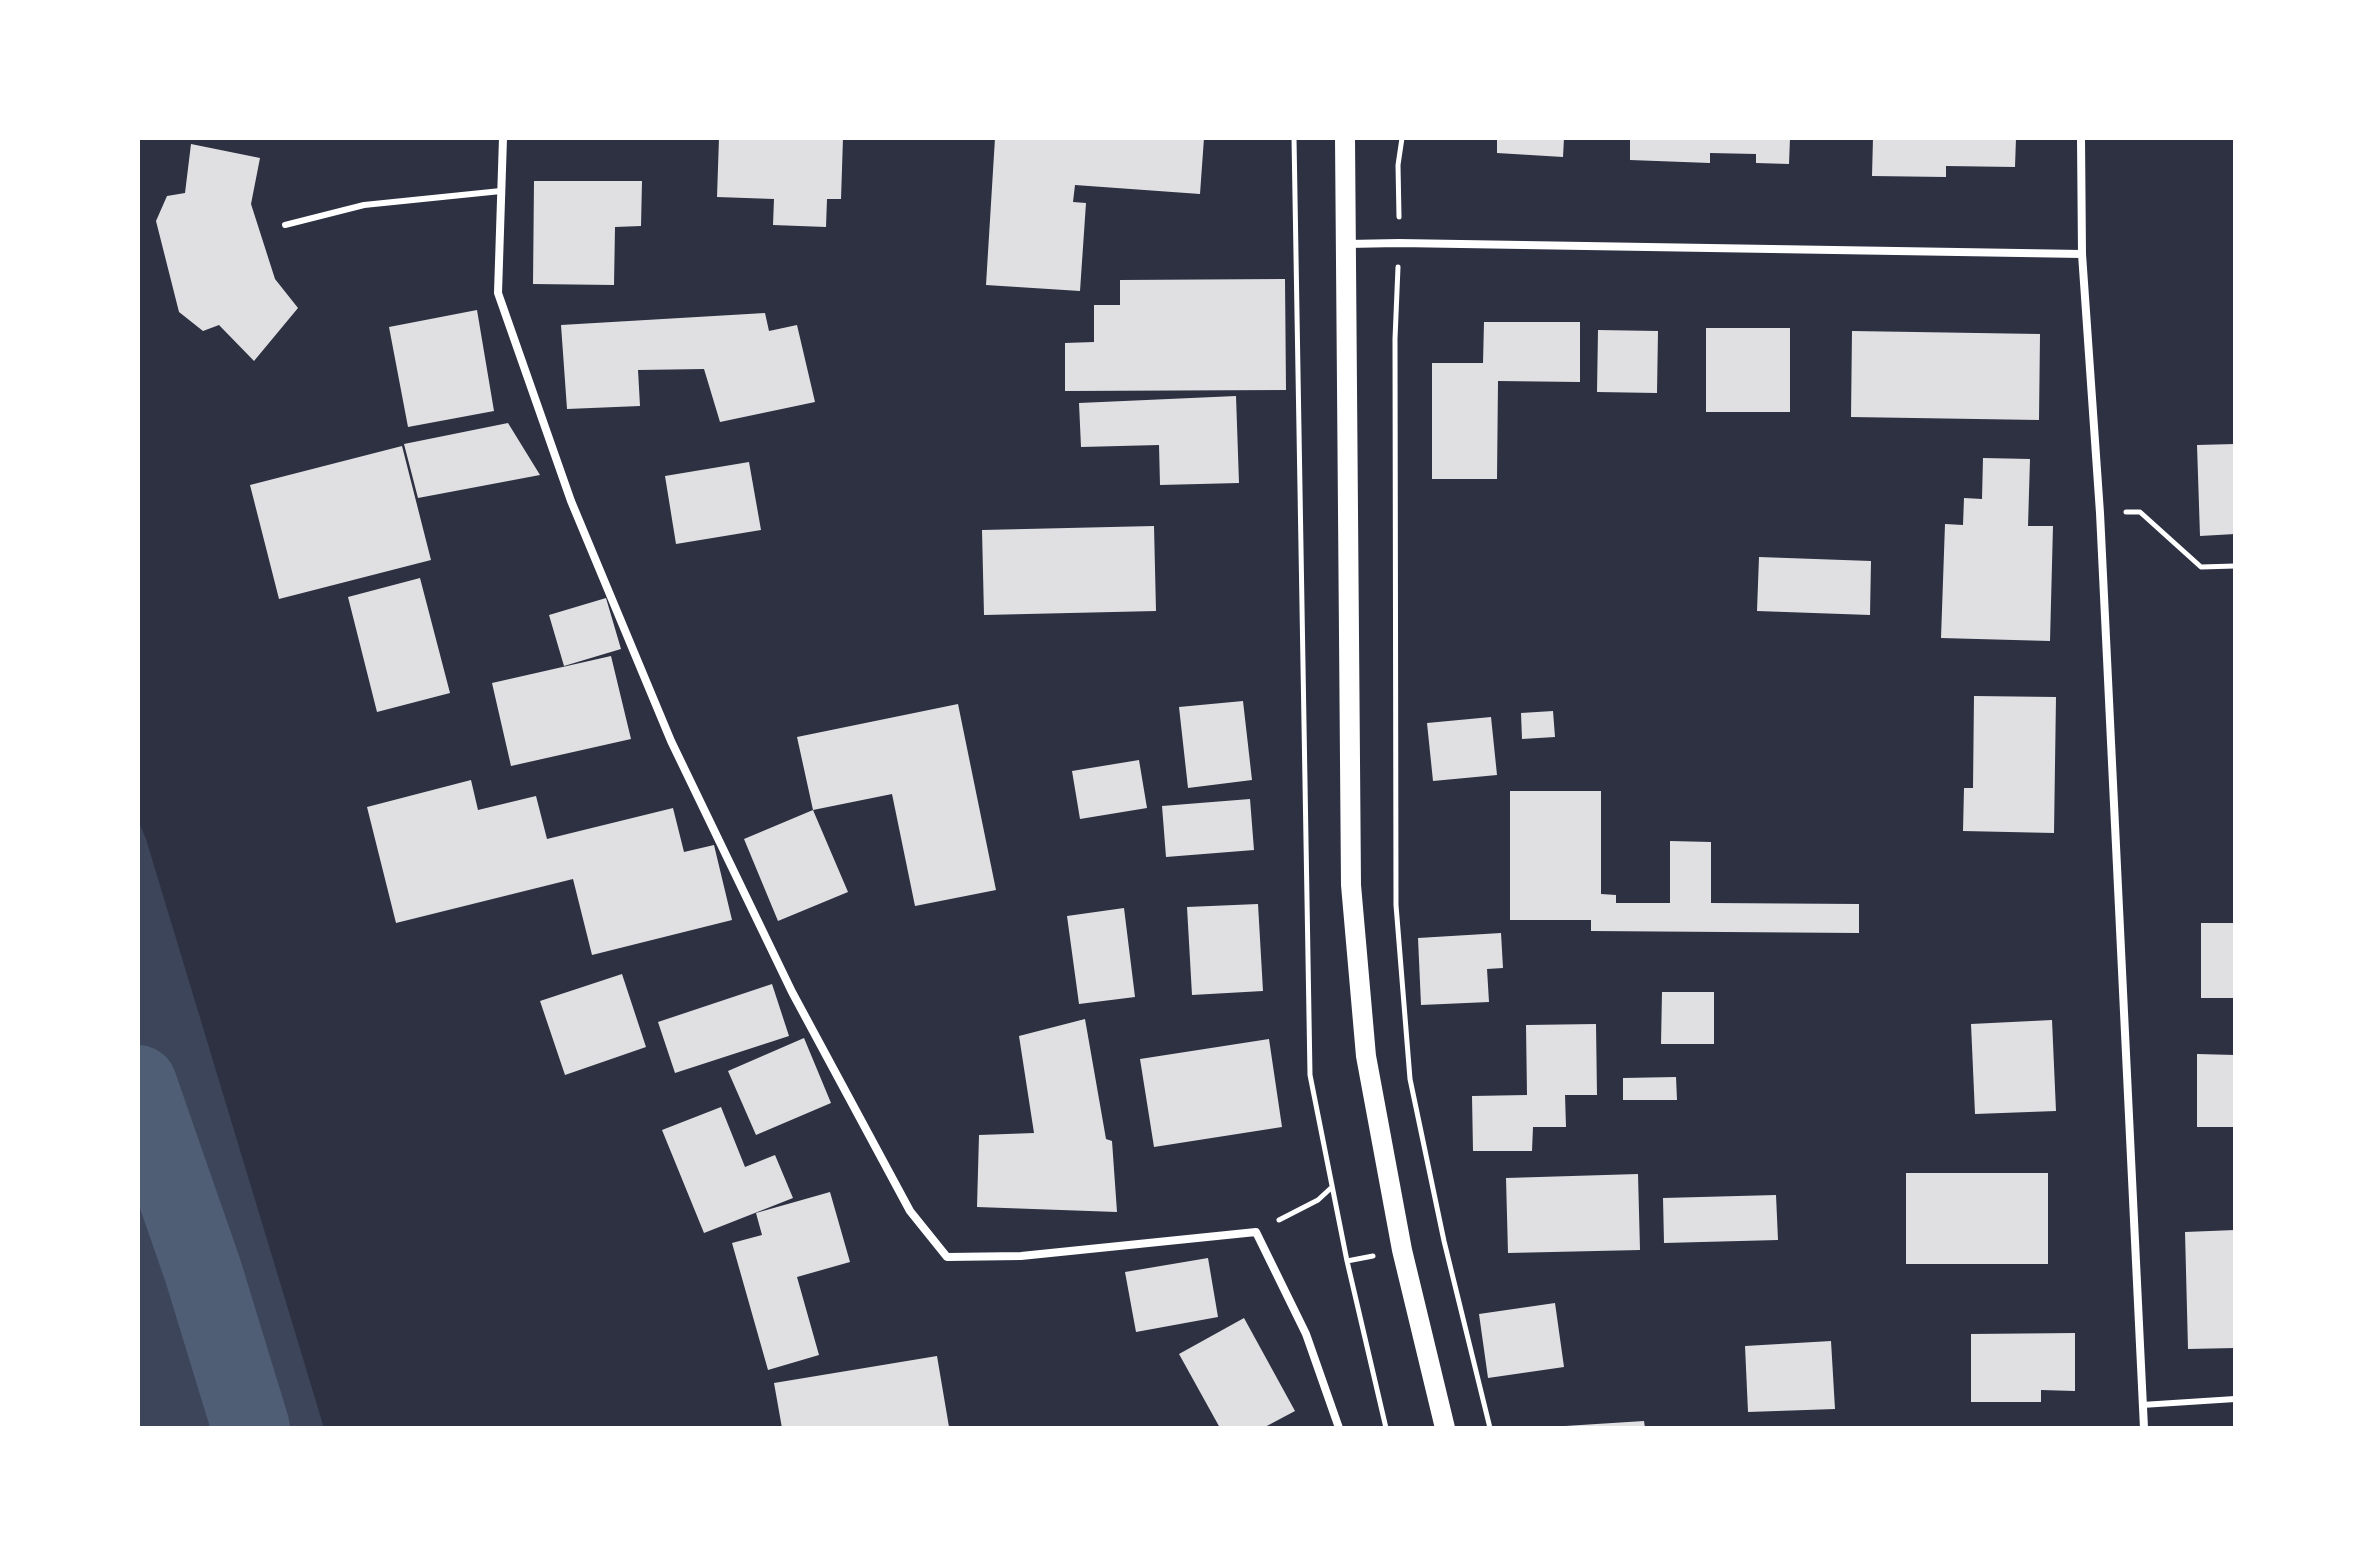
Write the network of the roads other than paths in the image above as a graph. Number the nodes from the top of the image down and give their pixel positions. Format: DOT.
graph roads {
  1 [pos="503,138"];
  2 [pos="1345,138"];
  3 [pos="2081,138"];
  4 [pos="501,191"];
  5 [pos="285,225"];
  6 [pos="1346,244"];
  7 [pos="2082,254"];
  8 [pos="2235,1399"];
  9 [pos="2142,1405"];
  10 [pos="1339,1428"];
  11 [pos="1445,1428"];
  12 [pos="2144,1428"];
  1 -- 4 [label="street"];
  2 -- 6 [label="main road"];
  3 -- 7 [label="street"];
  4 -- 5 [label="lane"];
  4 -- 10 [label="street"];
  6 -- 7 [label="street"];
  6 -- 11 [label="main road"];
  7 -- 9 [label="street"];
  8 -- 9 [label="lane"];
  9 -- 12 [label="street"];
}
